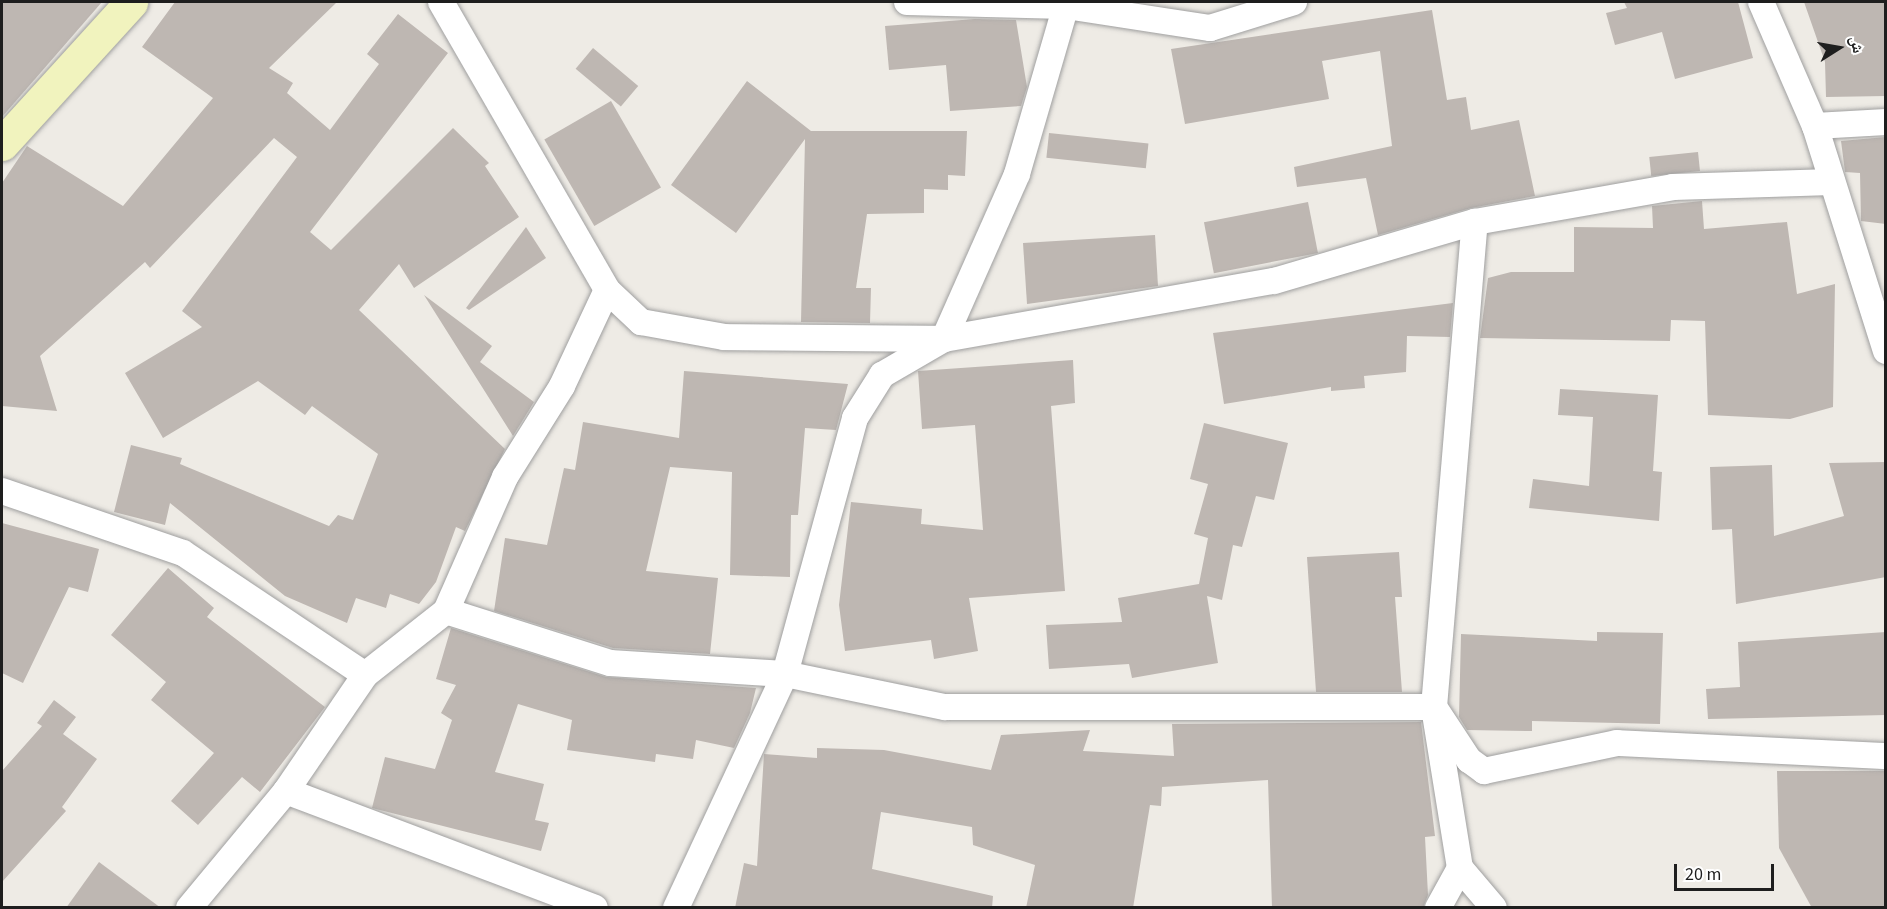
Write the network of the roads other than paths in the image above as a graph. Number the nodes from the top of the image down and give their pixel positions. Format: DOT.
graph roads {
  1 [pos="131,2"];
  2 [pos="441,2"];
  3 [pos="907,2"];
  4 [pos="1294,2"];
  5 [pos="1761,2"];
  6 [pos="1066,4"];
  7 [pos="1886,122"];
  8 [pos="1815,126"];
  9 [pos="2,144"];
  10 [pos="1832,182"];
  11 [pos="1475,222"];
  12 [pos="608,290"];
  13 [pos="944,339"];
  14 [pos="1886,351"];
  15 [pos="2,491"];
  16 [pos="446,610"];
  17 [pos="785,674"];
  18 [pos="365,675"];
  19 [pos="1434,707"];
  20 [pos="1886,756"];
  21 [pos="286,791"];
  22 [pos="1460,867"];
  23 [pos="189,908"];
  24 [pos="595,908"];
  25 [pos="676,908"];
  26 [pos="1438,908"];
  27 [pos="1494,908"];
  1 -- 9 [label="street"];
  2 -- 12 [label="street"];
  3 -- 6 [label="street"];
  4 -- 6 [label="street"];
  5 -- 8 [label="street"];
  6 -- 13 [label="street"];
  7 -- 8 [label="street"];
  8 -- 10 [label="street"];
  10 -- 11 [label="street"];
  10 -- 14 [label="street"];
  11 -- 13 [label="street"];
  11 -- 19 [label="street"];
  12 -- 13 [label="street"];
  12 -- 16 [label="street"];
  13 -- 17 [label="street"];
  15 -- 18 [label="street"];
  16 -- 17 [label="street"];
  16 -- 18 [label="street"];
  17 -- 19 [label="street"];
  17 -- 25 [label="street"];
  18 -- 21 [label="street"];
  19 -- 20 [label="street"];
  19 -- 22 [label="street"];
  21 -- 23 [label="street"];
  21 -- 24 [label="street"];
  22 -- 26 [label="street"];
  22 -- 27 [label="street"];
}
